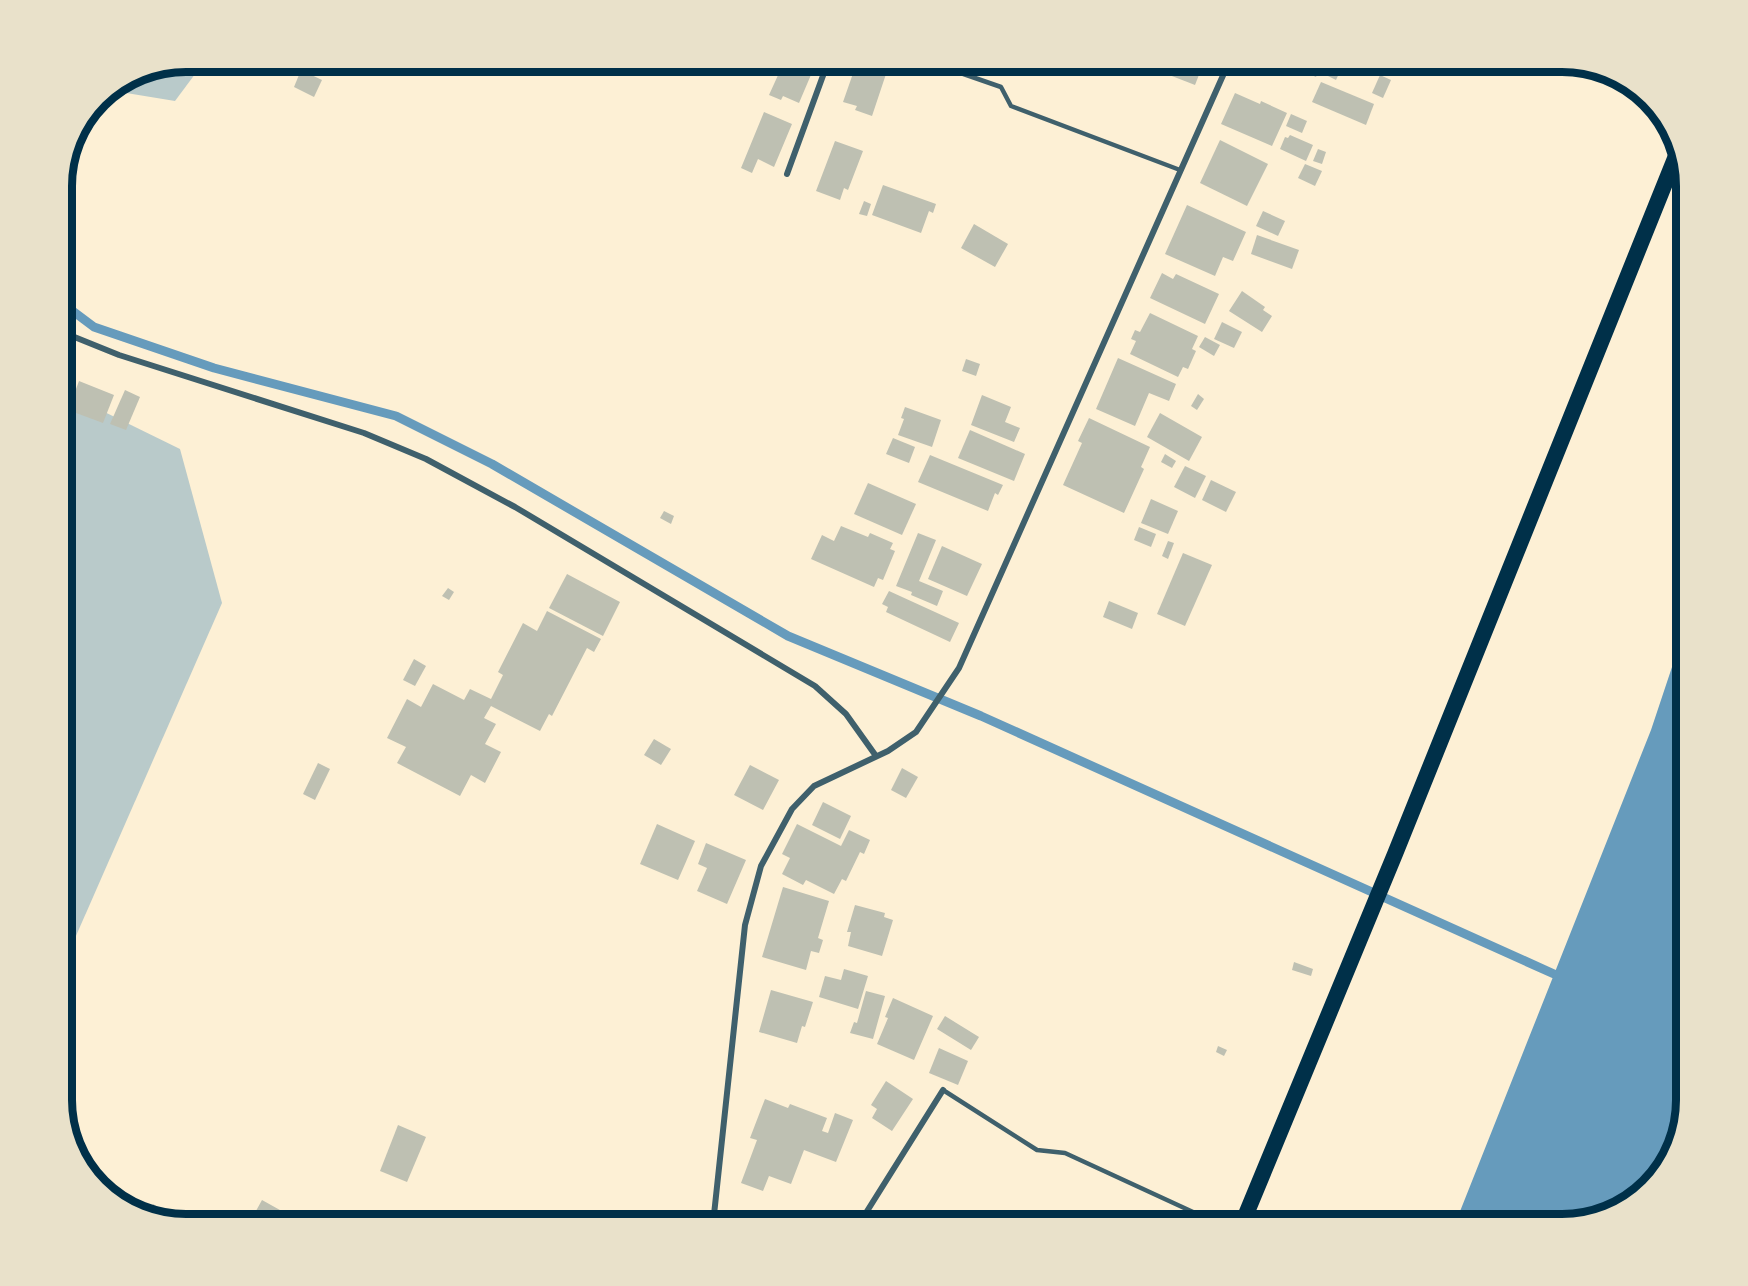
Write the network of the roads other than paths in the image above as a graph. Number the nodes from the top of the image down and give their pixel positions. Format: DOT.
graph roads {
  1 [pos="824,72"];
  2 [pos="957,72"];
  3 [pos="1224,72"];
  4 [pos="1674,162"];
  5 [pos="1180,170"];
  6 [pos="787,174"];
  7 [pos="72,336"];
  8 [pos="876,756"];
  9 [pos="943,1090"];
  10 [pos="714,1214"];
  11 [pos="865,1214"];
  12 [pos="1197,1214"];
  13 [pos="1246,1214"];
  1 -- 6 [label="street"];
  2 -- 5 [label="lane"];
  3 -- 5 [label="street"];
  4 -- 13 [label="highway"];
  5 -- 8 [label="street"];
  7 -- 8 [label="street"];
  8 -- 10 [label="street"];
  9 -- 11 [label="street"];
  9 -- 12 [label="lane"];
}
